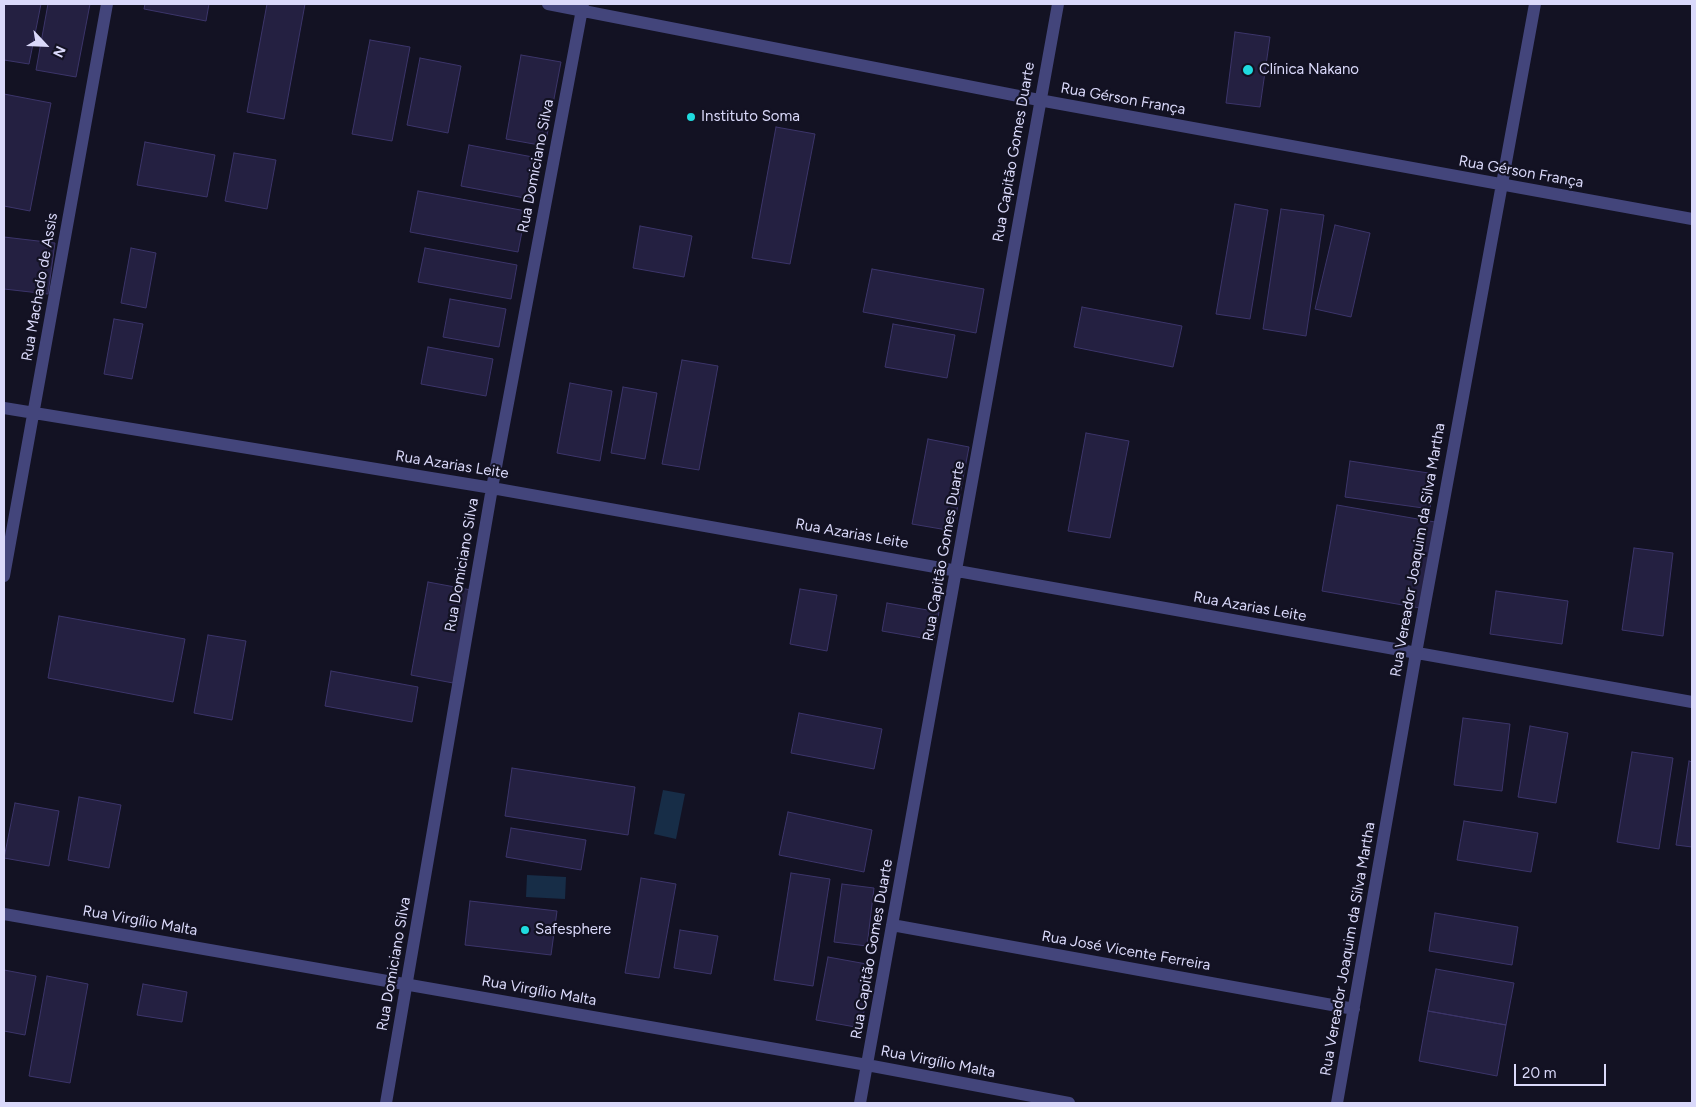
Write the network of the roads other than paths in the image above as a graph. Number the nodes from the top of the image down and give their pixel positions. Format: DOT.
graph roads {
  1 [pos="107,4"];
  2 [pos="548,4"];
  3 [pos="1058,4"];
  4 [pos="1535,4"];
  5 [pos="582,7"];
  6 [pos="1039,100"];
  7 [pos="1500,185"];
  8 [pos="1692,219"];
  9 [pos="4,408"];
  10 [pos="34,413"];
  11 [pos="492,488"];
  12 [pos="957,569"];
  13 [pos="4,576"];
  14 [pos="1416,653"];
  15 [pos="1692,702"];
  16 [pos="4,914"];
  17 [pos="892,925"];
  18 [pos="407,984"];
  19 [pos="1354,1009"];
  20 [pos="867,1065"];
  21 [pos="386,1103"];
  22 [pos="860,1103"];
  23 [pos="1069,1103"];
  24 [pos="1337,1103"];
  1 -- 10 [label="street, Rua Machado de Assis"];
  2 -- 5 [label="street, Rua Gérson França"];
  3 -- 6 [label="street, Rua Capitão Gomes Duarte"];
  4 -- 7 [label="street, Rua Vereador Joaquim da Silva Martha"];
  5 -- 6 [label="street, Rua Gérson França"];
  5 -- 11 [label="street, Rua Domiciano Silva"];
  6 -- 7 [label="street, Rua Gérson França"];
  6 -- 12 [label="street, Rua Capitão Gomes Duarte"];
  7 -- 8 [label="street, Rua Gérson França"];
  7 -- 14 [label="street, Rua Vereador Joaquim da Silva Martha"];
  9 -- 10 [label="street, Rua Azarias Leite"];
  10 -- 11 [label="street, Rua Azarias Leite"];
  10 -- 13 [label="street, Rua Machado de Assis"];
  11 -- 12 [label="street, Rua Azarias Leite"];
  11 -- 18 [label="street, Rua Domiciano Silva"];
  12 -- 14 [label="street, Rua Azarias Leite"];
  12 -- 17 [label="street, Rua Capitão Gomes Duarte"];
  14 -- 15 [label="street, Rua Azarias Leite"];
  14 -- 19 [label="street, Rua Vereador Joaquim da Silva Martha"];
  16 -- 18 [label="street, Rua Virgílio Malta"];
  17 -- 19 [label="street, Rua José Vicente Ferreira"];
  17 -- 20 [label="street, Rua Capitão Gomes Duarte"];
  18 -- 20 [label="street, Rua Virgílio Malta"];
  18 -- 21 [label="street, Rua Domiciano Silva"];
  19 -- 24 [label="street, Rua Vereador Joaquim da Silva Martha"];
  20 -- 22 [label="street, Rua Capitão Gomes Duarte"];
  20 -- 23 [label="street, Rua Virgílio Malta"];
}
